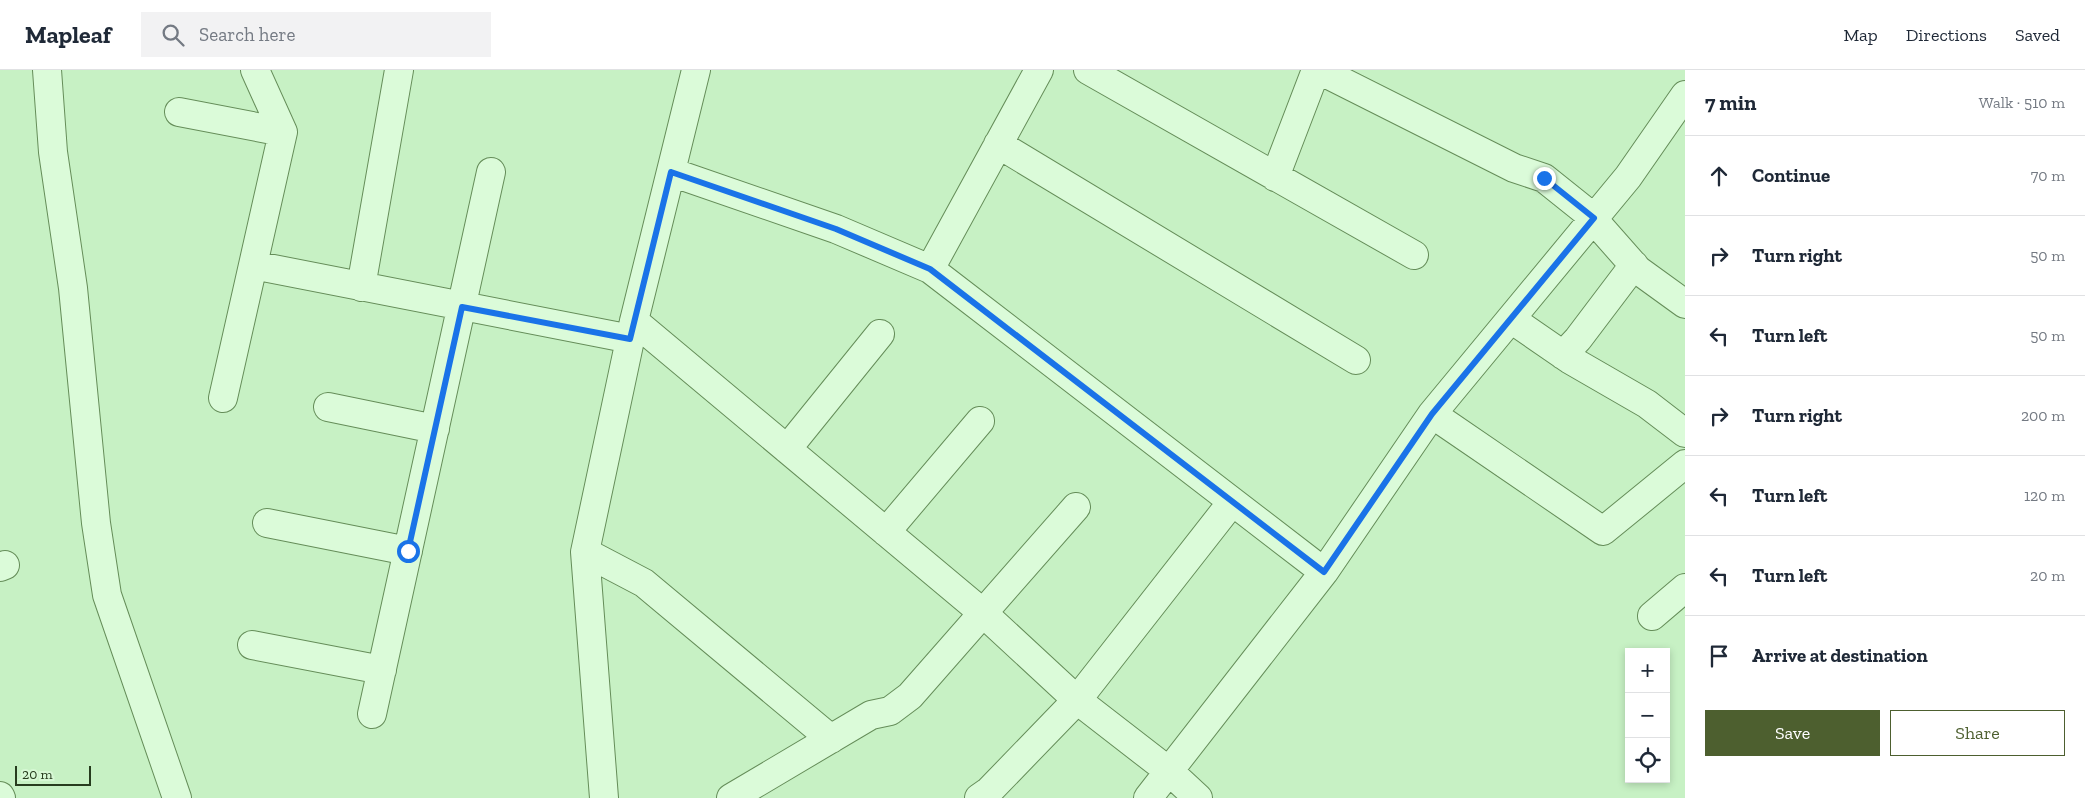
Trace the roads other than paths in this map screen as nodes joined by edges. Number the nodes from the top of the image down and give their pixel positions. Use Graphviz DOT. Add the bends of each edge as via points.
graph roads {
  1 [pos="47,70"];
  2 [pos="255,70"];
  3 [pos="399,70"];
  4 [pos="696,70"];
  5 [pos="1039,70"];
  6 [pos="1088,70"];
  7 [pos="1317,70"];
  8 [pos="1685,95"];
  9 [pos="179,112"];
  10 [pos="283,132"];
  11 [pos="998,144"];
  12 [pos="492,172"];
  13 [pos="671,172"];
  14 [pos="1275,177"];
  15 [pos="1594,218"];
  16 [pos="1414,255"];
  17 [pos="253,265"];
  18 [pos="1634,265"];
  19 [pos="930,269"];
  20 [pos="361,287"];
  21 [pos="1685,304"];
  22 [pos="462,307"];
  23 [pos="1511,319"];
  24 [pos="632,330"];
  25 [pos="880,334"];
  26 [pos="1563,355"];
  27 [pos="1356,360"];
  28 [pos="223,398"];
  29 [pos="328,407"];
  30 [pos="1432,414"];
  31 [pos="980,421"];
  32 [pos="435,429"];
  33 [pos="1685,433"];
  34 [pos="787,449"];
  35 [pos="1685,464"];
  36 [pos="1232,502"];
  37 [pos="1076,507"];
  38 [pos="267,522"];
  39 [pos="886,532"];
  40 [pos="408,551"];
  41 [pos="585,552"];
  42 [pos="1324,572"];
  43 [pos="1685,588"];
  44 [pos="983,613"];
  45 [pos="1652,616"];
  46 [pos="252,645"];
  47 [pos="382,670"];
  48 [pos="1077,700"];
  49 [pos="372,714"];
  50 [pos="831,739"];
  51 [pos="1170,772"];
  52 [pos="177,798"];
  53 [pos="604,798"];
  54 [pos="731,798"];
  55 [pos="979,798"];
  56 [pos="1148,798"];
  57 [pos="1198,798"];
  1 -- 52 [label="street" via="53,152 73,288 96,523 107,595"];
  2 -- 10 [label="street"];
  3 -- 20 [label="street"];
  4 -- 13 [label="street"];
  5 -- 11 [label="street"];
  6 -- 14 [label="street"];
  7 -- 14 [label="street"];
  7 -- 15 [label="street" via="1514,168 1544,178"];
  8 -- 15 [label="street" via="1628,177"];
  9 -- 10 [label="street"];
  10 -- 17 [label="street"];
  11 -- 19 [label="street"];
  11 -- 27 [label="street"];
  12 -- 22 [label="street"];
  13 -- 19 [label="street" via="836,229"];
  13 -- 24 [label="street"];
  14 -- 16 [label="street"];
  15 -- 18 [label="street"];
  15 -- 23 [label="street"];
  17 -- 20 [label="street"];
  17 -- 28 [label="street"];
  18 -- 21 [label="street"];
  18 -- 26 [label="street"];
  19 -- 36 [label="street"];
  20 -- 22 [label="street"];
  22 -- 24 [label="street"];
  22 -- 32 [label="street"];
  23 -- 26 [label="street"];
  23 -- 30 [label="street"];
  24 -- 34 [label="street"];
  24 -- 41 [label="street"];
  25 -- 34 [label="street"];
  26 -- 33 [label="street" via="1647,404"];
  29 -- 32 [label="street"];
  30 -- 35 [label="street" via="1603,531"];
  30 -- 42 [label="street"];
  31 -- 39 [label="street"];
  32 -- 40 [label="street"];
  34 -- 39 [label="street"];
  36 -- 42 [label="street"];
  36 -- 48 [label="street"];
  37 -- 44 [label="street"];
  38 -- 40 [label="street"];
  39 -- 44 [label="street"];
  40 -- 47 [label="street"];
  41 -- 50 [label="street" via="644,583"];
  41 -- 53 [label="street"];
  42 -- 51 [label="street"];
  43 -- 45 [label="street"];
  44 -- 48 [label="street"];
  44 -- 50 [label="street" via="910,696 890,711 871,715"];
  46 -- 47 [label="street"];
  47 -- 49 [label="street"];
  48 -- 51 [label="street"];
  48 -- 55 [label="street"];
  50 -- 54 [label="street"];
  51 -- 56 [label="street"];
  51 -- 57 [label="street"];
}
